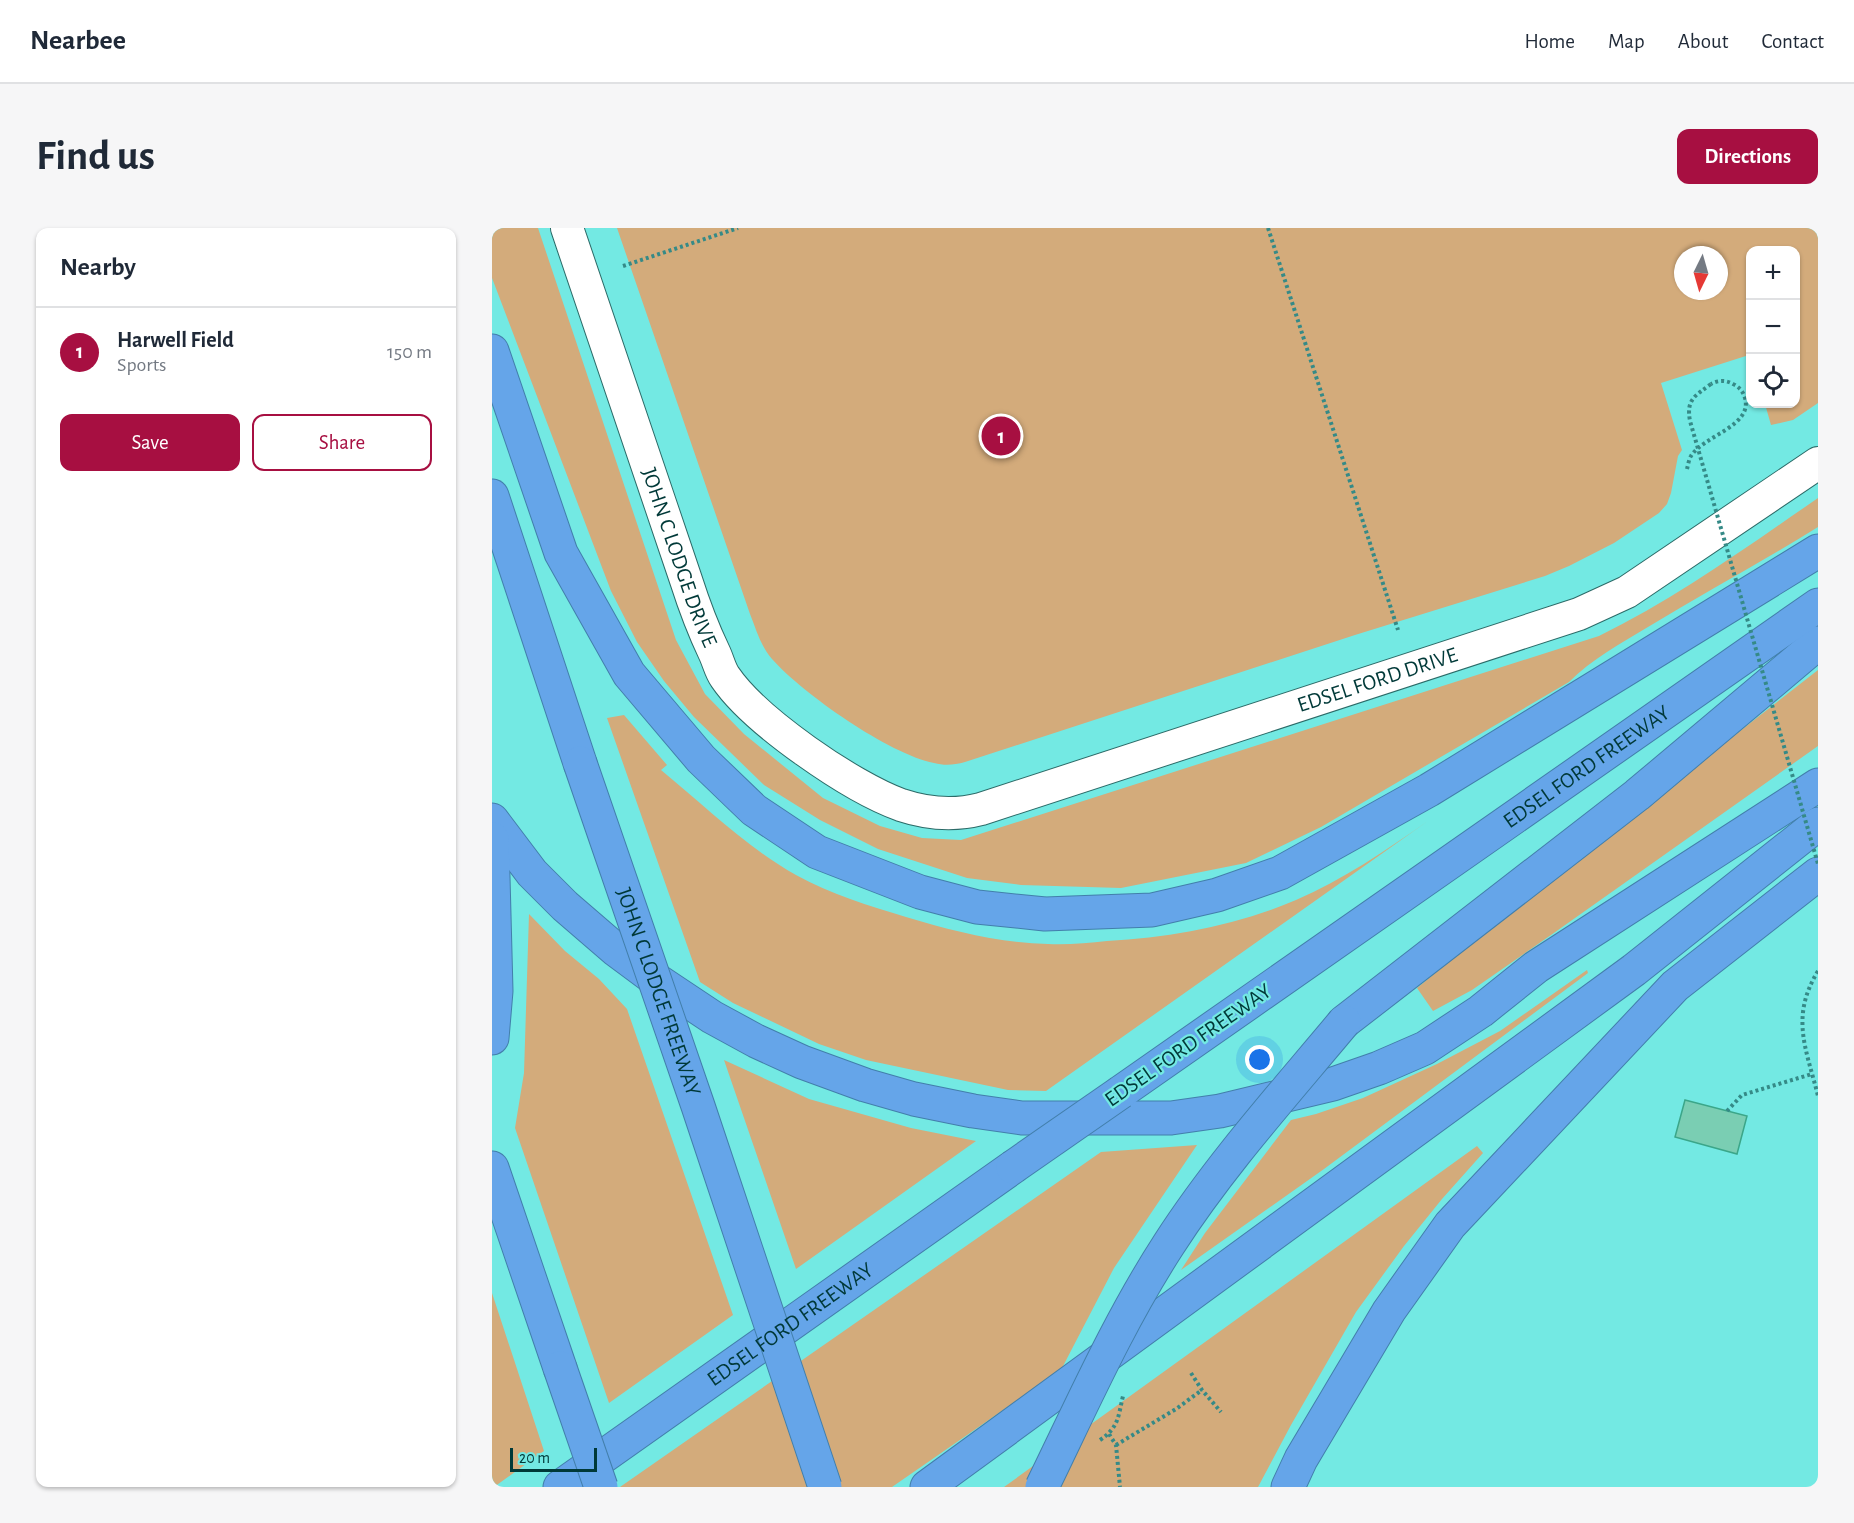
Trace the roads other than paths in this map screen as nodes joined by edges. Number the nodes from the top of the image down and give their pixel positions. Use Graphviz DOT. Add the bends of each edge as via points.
graph roads {
  1 [pos="567,228"];
  2 [pos="492,351"];
  3 [pos="1818,463"];
  4 [pos="492,496"];
  5 [pos="1818,551"];
  6 [pos="1818,605"];
  7 [pos="1818,643"];
  8 [pos="1818,785"];
  9 [pos="903,805"];
  10 [pos="492,820"];
  11 [pos="1818,824"];
  12 [pos="492,839"];
  13 [pos="1818,874"];
  14 [pos="492,1038"];
  15 [pos="492,1168"];
  16 [pos="560,1487"];
  17 [pos="601,1487"];
  18 [pos="825,1487"];
  19 [pos="927,1487"];
  20 [pos="1042,1487"];
  21 [pos="1288,1487"];
  1 -- 9 [label="street, JOHN C LODGE DRIVE" via="689,590 725,676 763,717 806,750 855,782"];
  2 -- 5 [label="highway" via="561,553 629,674 701,759 754,810 817,852 920,892 977,907 1045,914 1152,910 1217,895 1280,873 1429,790"];
  3 -- 9 [label="street, EDSEL FORD DRIVE" via="1627,591 1579,614 981,809 944,814"];
  4 -- 18 [label="highway, JOHN C LODGE FREEWAY, bridge"];
  6 -- 16 [label="highway, EDSEL FORD FREEWAY, bridge"];
  7 -- 20 [label="highway, bridge" via="1637,795 1344,1022 1219,1172 1169,1243 1124,1319"];
  8 -- 10 [label="highway" via="1536,967 1482,1011 1425,1048 1333,1084 1220,1111 1171,1118 1022,1118 973,1111 865,1085 802,1062 712,1017 616,950 532,873"];
  11 -- 19 [label="highway" via="1634,970"];
  12 -- 14 [label="highway" via="496,991"];
  13 -- 21 [label="highway" via="1675,986 1450,1225 1389,1311"];
  15 -- 17 [label="highway, bridge"];
}
